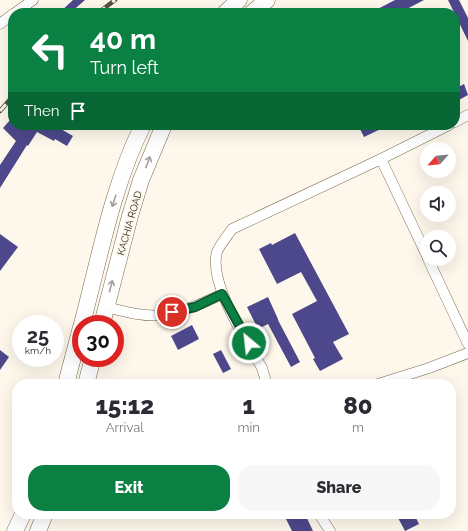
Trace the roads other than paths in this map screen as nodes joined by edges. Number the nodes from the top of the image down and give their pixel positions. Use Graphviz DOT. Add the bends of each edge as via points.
graph roads {
  1 [pos="33,0"];
  2 [pos="239,0"];
  3 [pos="267,0"];
  4 [pos="22,8"];
  5 [pos="230,8"];
  6 [pos="258,8"];
  7 [pos="140,130"];
  8 [pos="162,130"];
  9 [pos="438,130"];
  10 [pos="381,159"];
  11 [pos="420,241"];
  12 [pos="431,266"];
  13 [pos="222,294"];
  14 [pos="106,307"];
  15 [pos="84,315"];
  16 [pos="104,315"];
  17 [pos="468,344"];
  18 [pos="468,354"];
  19 [pos="72,361"];
  20 [pos="91,367"];
  21 [pos="67,379"];
  22 [pos="87,379"];
  23 [pos="265,379"];
  24 [pos="394,379"];
  25 [pos="21,519"];
  26 [pos="42,519"];
  27 [pos="322,519"];
  28 [pos="15,531"];
  29 [pos="38,531"];
  30 [pos="330,531"];
  1 -- 4 [label="street"];
  2 -- 5 [label="main road"];
  3 -- 6 [label="main road"];
  7 -- 15 [label="main road, KACHIA ROAD, one-way" via="112,207"];
  14 -- 8 [label="main road, KACHIA ROAD, one-way" via="141,180"];
  9 -- 10 [label="street"];
  10 -- 11 [label="street"];
  10 -- 13 [label="street" via="232,229 217,252 216,273"];
  12 -- 17 [label="street"];
  13 -- 14 [label="street" via="195,307 161,315 147,315"];
  13 -- 23 [label="street" via="262,368"];
  14 -- 16 [label="main road, KACHIA ROAD"];
  18 -- 24 [label="street"];
  19 -- 21 [label="main road"];
  20 -- 22 [label="main road"];
  25 -- 28 [label="main road"];
  26 -- 29 [label="main road"];
  27 -- 30 [label="street"];
}
